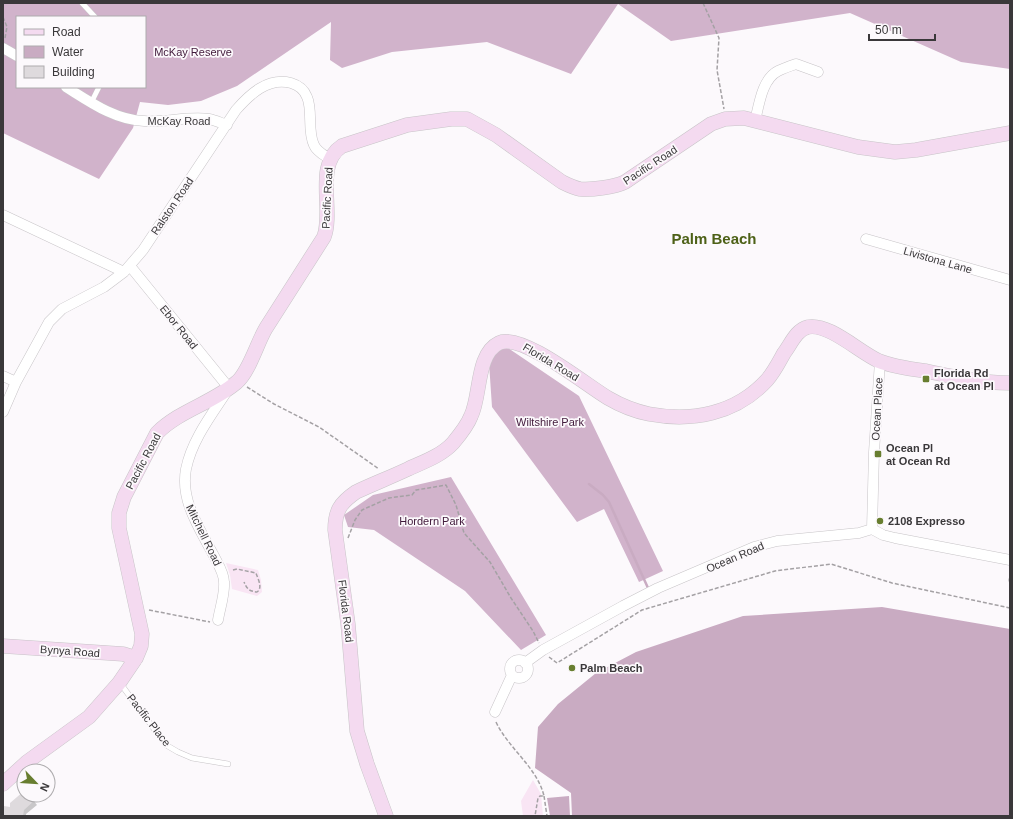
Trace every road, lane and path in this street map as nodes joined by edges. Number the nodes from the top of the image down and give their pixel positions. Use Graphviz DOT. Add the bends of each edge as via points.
graph roads {
  1 [pos="82,3"];
  2 [pos="704,3"];
  3 [pos="94,16"];
  4 [pos="3,17"];
  5 [pos="3,48"];
  6 [pos="16,55"];
  7 [pos="818,72"];
  8 [pos="68,88"];
  9 [pos="98,88"];
  10 [pos="91,103"];
  11 [pos="725,119"];
  12 [pos="755,121"];
  13 [pos="227,125"];
  14 [pos="1010,133"];
  15 [pos="330,159"];
  16 [pos="3,215"];
  17 [pos="866,239"];
  18 [pos="127,269"];
  19 [pos="1010,280"];
  20 [pos="880,361"];
  21 [pos="3,376"];
  22 [pos="16,382"];
  23 [pos="1010,383"];
  24 [pos="233,385"];
  25 [pos="3,412"];
  26 [pos="391,477"];
  27 [pos="872,529"];
  28 [pos="347,542"];
  29 [pos="1010,560"];
  30 [pos="236,572"];
  31 [pos="244,582"];
  32 [pos="137,608"];
  33 [pos="1010,608"];
  34 [pos="218,620"];
  35 [pos="3,646"];
  36 [pos="542,650"];
  37 [pos="136,658"];
  38 [pos="120,683"];
  39 [pos="495,712"];
  40 [pos="228,764"];
  41 [pos="3,784"];
  42 [pos="544,796"];
  43 [pos="386,816"];
  44 [pos="535,816"];
  45 [pos="547,816"];
  1 -- 3 [label="lane"];
  2 -- 11 [label="path" via="720,38 717,70"];
  4 -- 5 [label="path" via="7,27"];
  5 -- 6 [label="street"];
  7 -- 12 [label="street" via="796,64 777,71 764,88"];
  8 -- 10 [label="street, McKay Road"];
  9 -- 10 [label="lane"];
  10 -- 13 [label="street, McKay Road" via="118,115 143,121 204,119"];
  11 -- 12 [label="street, Pacific Road" via="744,118"];
  11 -- 15 [label="street, Pacific Road" via="711,124 625,182 615,186 581,189 571,187 496,135 474,122 460,118 407,125 342,146"];
  12 -- 14 [label="street, Pacific Road" via="858,147 895,152"];
  13 -- 15 [label="street, Ralston Road" via="245,99 257,90 276,82 295,84 308,98 313,144 319,152"];
  13 -- 18 [label="street, Ralston Road" via="143,250"];
  15 -- 24 [label="street, Pacific Road" via="327,172 327,225 324,237 266,328 245,372"];
  16 -- 18 [label="street, Ebor Road"];
  17 -- 19 [label="street, Livistona Lane"];
  18 -- 22 [label="street, Ralston Road" via="104,287 62,309 49,322"];
  18 -- 24 [label="street, Ebor Road"];
  20 -- 23 [label="street, Florida Road" via="968,379"];
  20 -- 26 [label="street, Florida Road" via="826,329 818,326 802,329 768,379 749,397 718,412 672,417 647,414 626,407 544,356 520,344 500,342 490,350 485,359 472,416 453,443 433,458"];
  20 -- 27 [label="street, Ocean Place"];
  21 -- 22 [label="street"];
  22 -- 25 [label="street, Ralston Road"];
  24 -- 26 [label="path" via="320,427"];
  24 -- 32 [label="street, Pacific Road" via="213,399 164,425 157,433 124,497 119,514 119,528"];
  24 -- 34 [label="street, Mitchell Road" via="196,439 184,482 189,508 223,576 224,590"];
  26 -- 43 [label="street, Florida Road" via="348,498 338,510 335,520 348,624 357,731"];
  27 -- 29 [label="street" via="895,538"];
  27 -- 36 [label="street, Ocean Road" via="859,533 777,541 754,547 658,588"];
  28 -- 36 [label="path" via="355,520 362,510 389,498 412,496 416,490 446,485 456,505 464,533 490,562 533,630"];
  30 -- 31 [label="path" via="232,570 256,573 259,590 250,591"];
  32 -- 34 [label="path" via="208,623"];
  32 -- 37 [label="street, Pacific Road" via="142,639"];
  33 -- 36 [label="path" via="892,583 831,564 775,571 642,610 557,663"];
  35 -- 37 [label="street, Bynya Road" via="123,654"];
  36 -- 39 [label="street, Ocean Road" via="525,663 528,669 525,676 519,678 512,675"];
  37 -- 38 [label="street, Pacific Road"];
  38 -- 40 [label="lane, Pacific Place" via="166,745 192,758"];
  38 -- 41 [label="street, Pacific Road" via="89,717 26,762"];
  39 -- 42 [label="path" via="495,721 501,733 537,779"];
  42 -- 44 [label="path" via="538,798"];
  42 -- 45 [label="path"];
}
